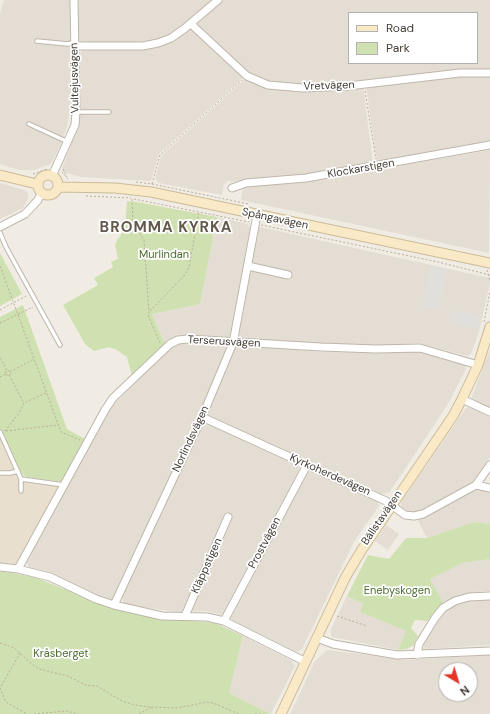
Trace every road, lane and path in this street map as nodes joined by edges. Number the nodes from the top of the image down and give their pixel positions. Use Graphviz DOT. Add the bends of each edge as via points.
graph roads {
  1 [pos="74,0"];
  2 [pos="218,0"];
  3 [pos="191,24"];
  4 [pos="37,41"];
  5 [pos="75,44"];
  6 [pos="490,73"];
  7 [pos="247,76"];
  8 [pos="364,84"];
  9 [pos="76,112"];
  10 [pos="109,112"];
  11 [pos="29,124"];
  12 [pos="68,142"];
  13 [pos="490,145"];
  14 [pos="377,166"];
  15 [pos="54,172"];
  16 [pos="31,175"];
  17 [pos="0,176"];
  18 [pos="68,180"];
  19 [pos="37,184"];
  20 [pos="58,187"];
  21 [pos="232,188"];
  22 [pos="151,192"];
  23 [pos="41,194"];
  24 [pos="81,196"];
  25 [pos="132,198"];
  26 [pos="200,212"];
  27 [pos="256,219"];
  28 [pos="0,227"];
  29 [pos="0,233"];
  30 [pos="490,264"];
  31 [pos="0,266"];
  32 [pos="248,266"];
  33 [pos="288,275"];
  34 [pos="489,275"];
  35 [pos="490,281"];
  36 [pos="31,294"];
  37 [pos="14,303"];
  38 [pos="37,305"];
  39 [pos="0,310"];
  40 [pos="149,312"];
  41 [pos="18,313"];
  42 [pos="0,323"];
  43 [pos="490,327"];
  44 [pos="233,342"];
  45 [pos="60,345"];
  46 [pos="163,351"];
  47 [pos="0,358"];
  48 [pos="34,359"];
  49 [pos="478,365"];
  50 [pos="7,371"];
  51 [pos="10,372"];
  52 [pos="6,374"];
  53 [pos="9,375"];
  54 [pos="0,377"];
  55 [pos="47,393"];
  56 [pos="462,398"];
  57 [pos="24,403"];
  58 [pos="490,412"];
  59 [pos="202,417"];
  60 [pos="58,425"];
  61 [pos="5,431"];
  62 [pos="0,432"];
  63 [pos="86,444"];
  64 [pos="307,465"];
  65 [pos="490,465"];
  66 [pos="18,471"];
  67 [pos="0,473"];
  68 [pos="21,479"];
  69 [pos="64,485"];
  70 [pos="476,485"];
  71 [pos="490,488"];
  72 [pos="21,491"];
  73 [pos="392,504"];
  74 [pos="228,517"];
  75 [pos="0,567"];
  76 [pos="18,569"];
  77 [pos="490,596"];
  78 [pos="114,605"];
  79 [pos="329,613"];
  80 [pos="185,616"];
  81 [pos="224,621"];
  82 [pos="367,626"];
  83 [pos="317,638"];
  84 [pos="0,643"];
  85 [pos="490,651"];
  86 [pos="20,652"];
  87 [pos="418,655"];
  88 [pos="306,662"];
  89 [pos="153,707"];
  90 [pos="27,714"];
  91 [pos="34,714"];
  92 [pos="78,714"];
  93 [pos="139,714"];
  94 [pos="239,714"];
  95 [pos="255,714"];
  96 [pos="260,714"];
  97 [pos="281,714"];
  1 -- 5 [label="street, Vultejusvägen"];
  2 -- 3 [label="street"];
  3 -- 5 [label="street" via="158,44"];
  3 -- 7 [label="street, Vretvägen"];
  4 -- 5 [label="lane"];
  5 -- 9 [label="street, Vultejusvägen"];
  6 -- 8 [label="street, Vretvägen" via="460,73"];
  7 -- 8 [label="street, Vretvägen" via="268,85 303,88"];
  7 -- 22 [label="path" via="160,155"];
  8 -- 14 [label="path"];
  9 -- 10 [label="lane"];
  9 -- 12 [label="street, Vultejusvägen" via="75,125"];
  11 -- 12 [label="lane"];
  12 -- 15 [label="street, Vultejusvägen"];
  13 -- 14 [label="street, Klockarstigen"];
  14 -- 21 [label="street, Klockarstigen" via="306,178 246,183"];
  15 -- 16 [label="path" via="50,167"];
  15 -- 18 [label="path" via="61,170"];
  15 -- 19 [label="street" via="42,176"];
  15 -- 20 [label="street"];
  17 -- 19 [label="street"];
  19 -- 23 [label="street"];
  20 -- 22 [label="street, Spångavägen" via="115,188"];
  20 -- 23 [label="street" via="50,196"];
  22 -- 27 [label="street, Spångavägen"];
  23 -- 28 [label="street" via="26,214"];
  24 -- 25 [label="path"];
  25 -- 26 [label="path"];
  25 -- 40 [label="path" via="133,224 144,240"];
  26 -- 27 [label="path"];
  26 -- 40 [label="path" via="189,267 184,276"];
  27 -- 30 [label="street, Spångavägen"];
  27 -- 32 [label="street, Norlindsvägen"];
  27 -- 34 [label="path"];
  29 -- 36 [label="lane"];
  31 -- 37 [label="path"];
  32 -- 33 [label="street"];
  32 -- 44 [label="street, Norlindsvägen"];
  34 -- 35 [label="path"];
  36 -- 37 [label="path"];
  36 -- 38 [label="lane"];
  37 -- 39 [label="path"];
  37 -- 41 [label="path"];
  38 -- 41 [label="path"];
  38 -- 45 [label="lane"];
  40 -- 46 [label="path"];
  41 -- 42 [label="path"];
  41 -- 48 [label="path"];
  43 -- 49 [label="street, Bällstavägen"];
  44 -- 46 [label="street, Terserusvägen" via="178,340"];
  44 -- 49 [label="street, Terserusvägen" via="321,348 420,348"];
  44 -- 59 [label="street, Norlindsvägen"];
  46 -- 63 [label="street, Terserusvägen" via="113,398"];
  47 -- 50 [label="path"];
  48 -- 51 [label="path"];
  48 -- 55 [label="path"];
  49 -- 56 [label="street, Bällstavägen"];
  50 -- 51 [label="path"];
  50 -- 52 [label="path"];
  51 -- 53 [label="path"];
  52 -- 53 [label="path"];
  52 -- 54 [label="path"];
  53 -- 57 [label="path"];
  55 -- 57 [label="path"];
  55 -- 60 [label="path"];
  56 -- 58 [label="street"];
  56 -- 73 [label="street, Bällstavägen"];
  57 -- 61 [label="path"];
  59 -- 64 [label="street, Kyrkoherdevägen"];
  59 -- 78 [label="street, Norlindsvägen"];
  60 -- 61 [label="path"];
  60 -- 63 [label="path" via="61,432"];
  61 -- 62 [label="path"];
  62 -- 66 [label="lane"];
  63 -- 69 [label="street, Terserusvägen"];
  64 -- 73 [label="street, Kyrkoherdevägen"];
  64 -- 81 [label="street, Prostvägen"];
  65 -- 70 [label="street, Kyrkoherdevägen"];
  66 -- 67 [label="lane"];
  66 -- 68 [label="lane"];
  68 -- 69 [label="lane"];
  68 -- 72 [label="lane"];
  69 -- 76 [label="street, Terserusvägen"];
  70 -- 71 [label="street"];
  70 -- 73 [label="street, Kyrkoherdevägen" via="423,514 405,515"];
  73 -- 79 [label="street, Bällstavägen" via="360,551"];
  74 -- 80 [label="street, Kläppstigen"];
  75 -- 76 [label="street"];
  76 -- 78 [label="street" via="50,577 96,600"];
  77 -- 87 [label="street" via="455,600 443,608 419,644"];
  78 -- 80 [label="street" via="162,616"];
  79 -- 82 [label="path"];
  79 -- 83 [label="street, Bällstavägen"];
  80 -- 81 [label="street"];
  81 -- 88 [label="street"];
  83 -- 87 [label="street" via="333,644 397,655"];
  83 -- 88 [label="street, Bällstavägen"];
  84 -- 86 [label="path"];
  85 -- 87 [label="street"];
  86 -- 89 [label="path" via="39,669 68,676 85,685 97,686 122,701"];
  86 -- 90 [label="path" via="0,688 6,702"];
  88 -- 97 [label="street, Bällstavägen"];
  89 -- 93 [label="path"];
  89 -- 94 [label="path" via="177,708 207,702"];
  91 -- 92 [label="path" via="67,711"];
  95 -- 96 [label="path"];
}
